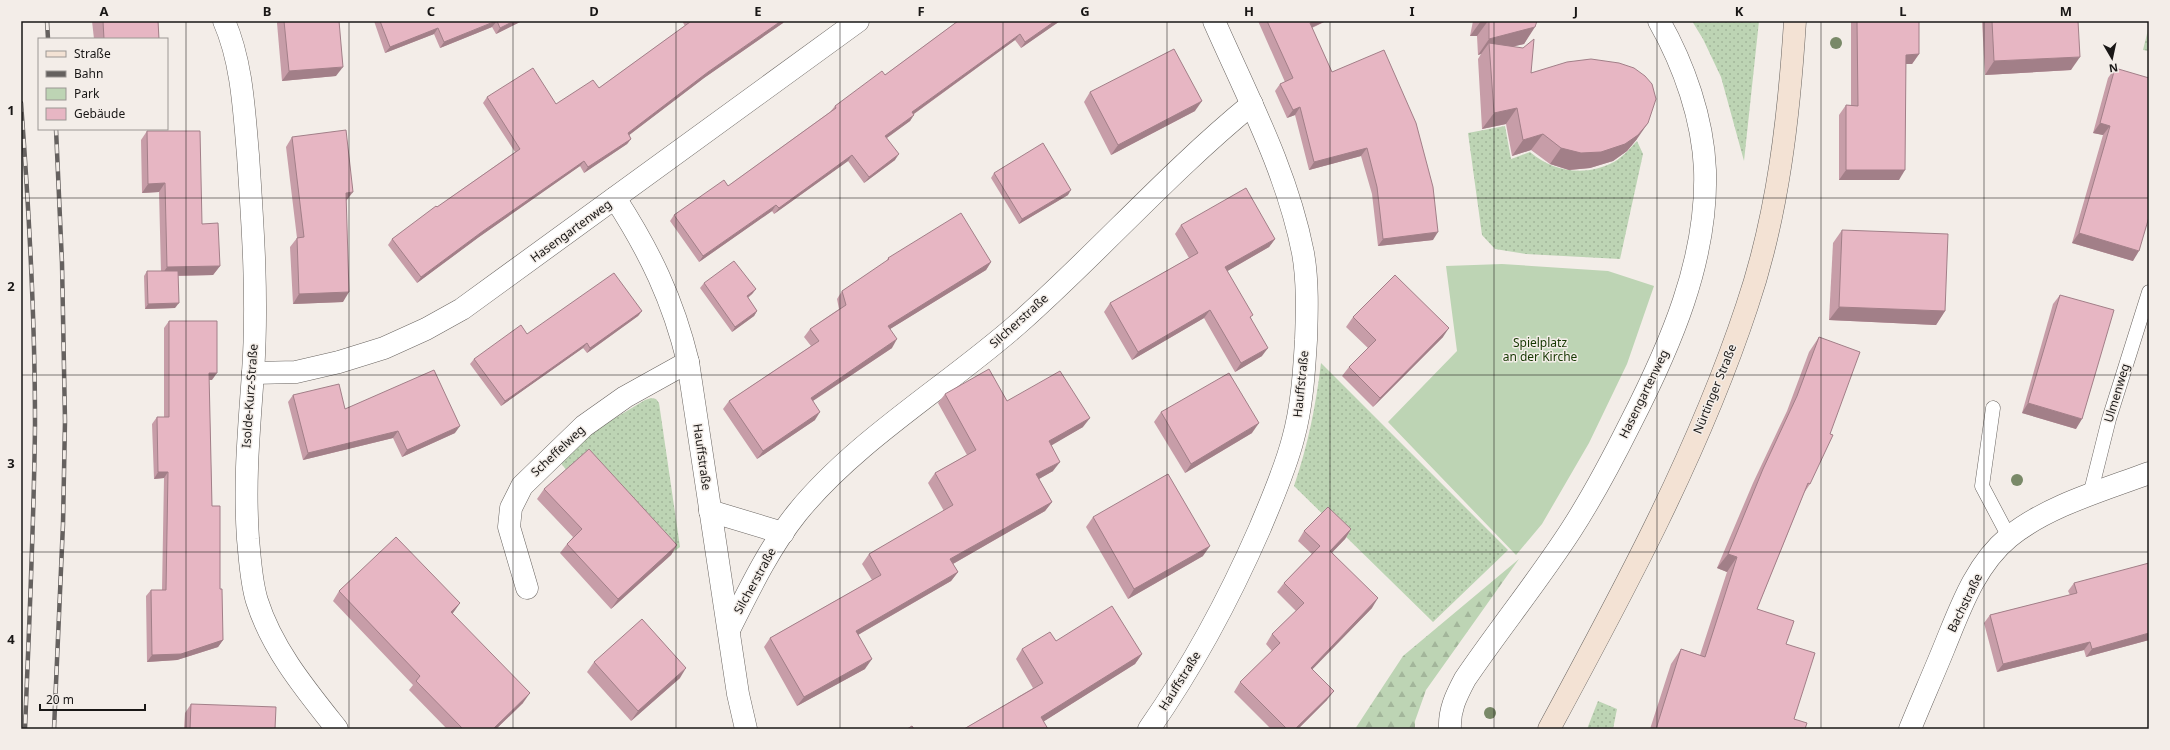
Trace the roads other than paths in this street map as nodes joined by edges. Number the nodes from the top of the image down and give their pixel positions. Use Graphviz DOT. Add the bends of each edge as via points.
graph roads {
  1 [pos="858,21"];
  2 [pos="1214,21"];
  3 [pos="1659,21"];
  4 [pos="1795,21"];
  5 [pos="228,30"];
  6 [pos="1252,104"];
  7 [pos="615,198"];
  8 [pos="2149,292"];
  9 [pos="688,362"];
  10 [pos="253,373"];
  11 [pos="1993,408"];
  12 [pos="2149,473"];
  13 [pos="2090,495"];
  14 [pos="710,511"];
  15 [pos="783,533"];
  16 [pos="2009,538"];
  17 [pos="527,588"];
  18 [pos="729,630"];
  19 [pos="337,729"];
  20 [pos="746,729"];
  21 [pos="1149,729"];
  22 [pos="1450,729"];
  23 [pos="1549,729"];
  24 [pos="1910,729"];
  1 -- 7 [label="street, Hasengartenweg"];
  2 -- 6 [label="street, Hauffstraße"];
  3 -- 22 [label="street, Hasengartenweg" via="1690,93 1705,170 1702,223 1686,295 1652,382 1609,466 1570,530 1465,679 1454,699 1449,718"];
  4 -- 23 [label="street, Nürtinger Straße" via="1781,157 1762,253 1748,305 1667,501"];
  5 -- 10 [label="street, Isolde-Kurz-Straße" via="241,88 252,205 255,282"];
  6 -- 15 [label="street, Silcherstraße" via="1215,135 1020,322 843,465 813,494"];
  6 -- 21 [label="street, Hauffstraße" via="1286,189 1303,254 1307,322 1298,416 1274,495 1228,598 1199,651"];
  7 -- 9 [label="street, Hauffstraße" via="633,225 664,286 678,322"];
  7 -- 10 [label="street, Hasengartenweg" via="494,288 426,329 384,348 339,362 296,372"];
  8 -- 13 [label="lane, Ulmenweg" via="2109,419"];
  9 -- 14 [label="street, Hauffstraße"];
  9 -- 17 [label="street, Scheffelweg" via="625,397 584,426 522,486 511,508 509,527"];
  10 -- 19 [label="street, Isolde-Kurz-Straße" via="245,479 250,562 256,599 272,639"];
  11 -- 16 [label="lane" via="1982,486"];
  12 -- 13 [label="street, Bachstraße"];
  13 -- 16 [label="street, Bachstraße" via="2030,523"];
  14 -- 15 [label="street, Silcherstraße"];
  14 -- 18 [label="street, Hauffstraße"];
  15 -- 18 [label="street, Silcherstraße" via="764,563"];
  16 -- 24 [label="street, Bachstraße" via="1992,555 1974,580"];
  18 -- 20 [label="street, Hauffstraße"];
}
